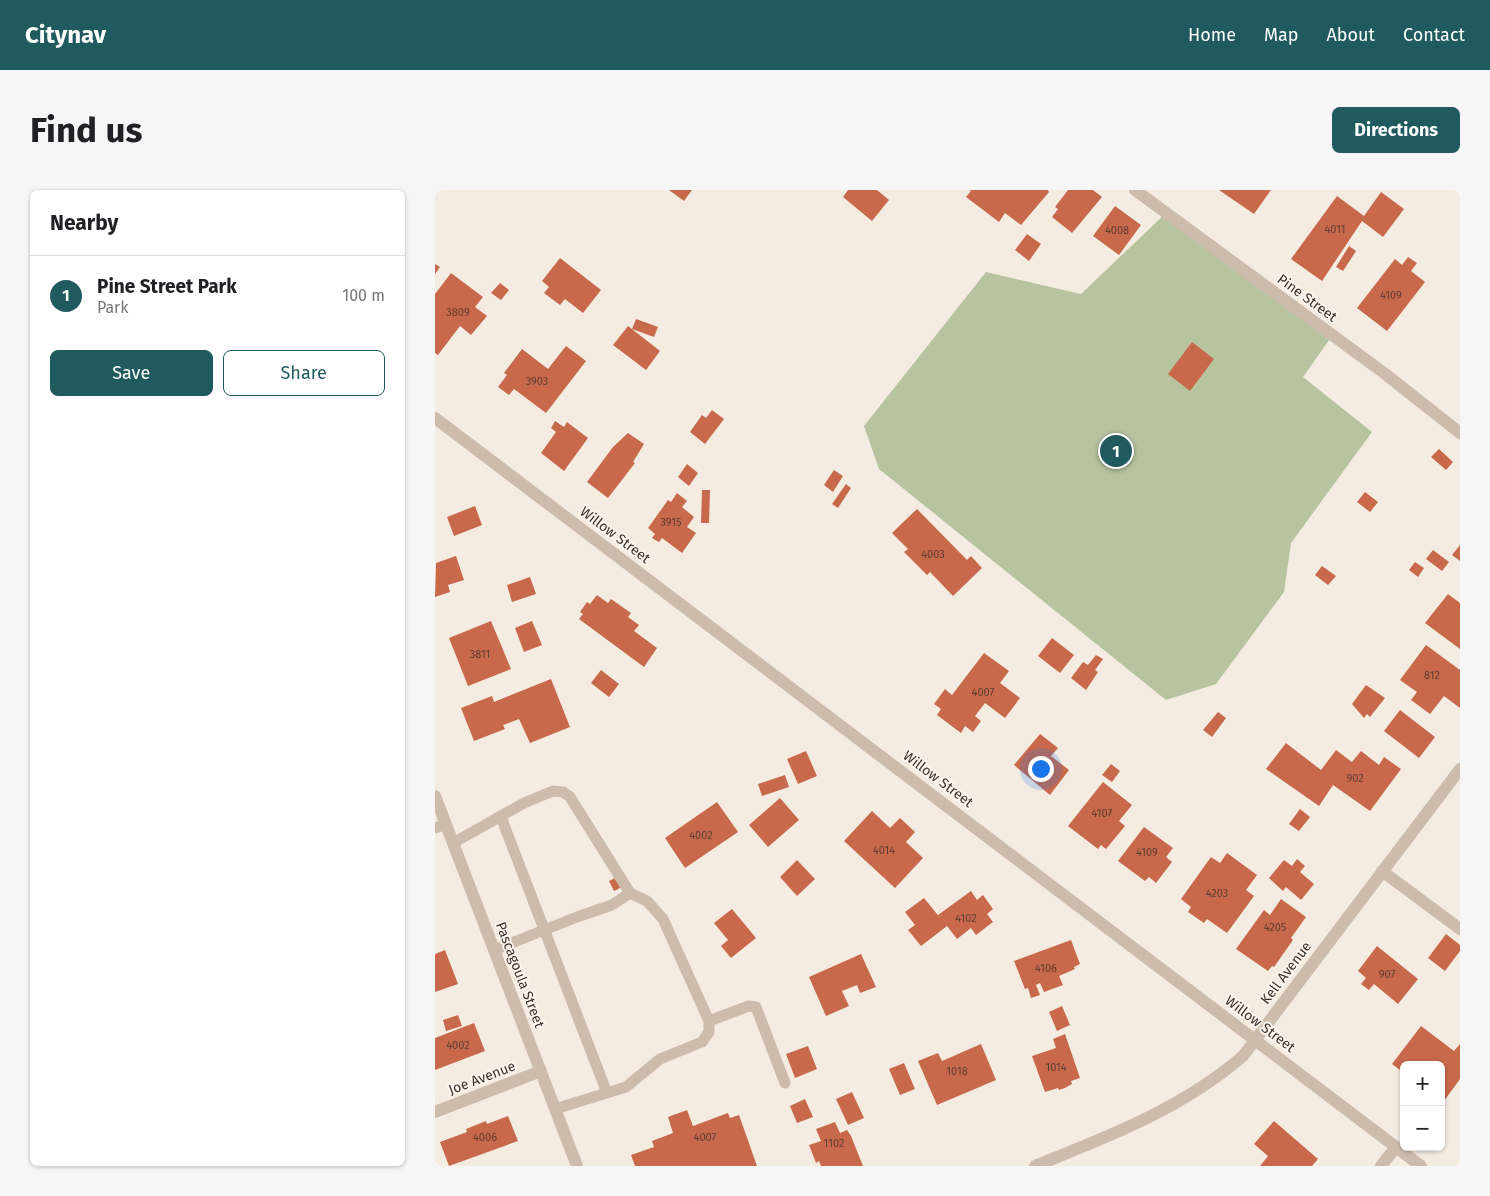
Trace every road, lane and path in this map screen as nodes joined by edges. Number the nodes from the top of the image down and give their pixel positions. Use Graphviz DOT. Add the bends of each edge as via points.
graph roads {
  1 [pos="1135,190"];
  2 [pos="435,418"];
  3 [pos="1460,433"];
  4 [pos="1460,768"];
  5 [pos="435,796"];
  6 [pos="501,817"];
  7 [pos="440,826"];
  8 [pos="453,843"];
  9 [pos="1382,871"];
  10 [pos="630,893"];
  11 [pos="1460,929"];
  12 [pos="544,930"];
  13 [pos="494,950"];
  14 [pos="709,1021"];
  15 [pos="1255,1039"];
  16 [pos="541,1071"];
  17 [pos="785,1083"];
  18 [pos="607,1093"];
  19 [pos="555,1109"];
  20 [pos="435,1112"];
  21 [pos="1396,1147"];
  22 [pos="577,1166"];
  23 [pos="1035,1166"];
  24 [pos="1381,1166"];
  25 [pos="1421,1166"];
  1 -- 3 [label="street, Pine Street"];
  2 -- 15 [label="street, Willow Street"];
  4 -- 9 [label="street, Kell Avenue"];
  5 -- 7 [label="street, Pascagoula Street"];
  6 -- 8 [label="lane"];
  6 -- 10 [label="lane" via="553,791 563,792 571,797"];
  6 -- 12 [label="lane"];
  7 -- 8 [label="street, Pascagoula Street"];
  8 -- 13 [label="street, Pascagoula Street"];
  9 -- 11 [label="street"];
  9 -- 15 [label="street, Kell Avenue"];
  10 -- 12 [label="lane" via="612,906"];
  10 -- 14 [label="lane" via="647,900 663,919"];
  12 -- 13 [label="lane"];
  12 -- 18 [label="lane"];
  13 -- 16 [label="street, Pascagoula Street"];
  14 -- 17 [label="lane" via="749,1006 756,1007"];
  14 -- 18 [label="lane" via="709,1032 702,1042 660,1059 625,1088"];
  15 -- 21 [label="street, Willow Street"];
  15 -- 23 [label="street, Kell Avenue" via="1243,1056 1188,1097 1150,1117"];
  16 -- 19 [label="street, Pascagoula Street"];
  16 -- 20 [label="street, Joe Avenue"];
  18 -- 19 [label="lane"];
  19 -- 22 [label="street, Pascagoula Street"];
  21 -- 24 [label="street"];
  21 -- 25 [label="street, Willow Street"];
}
